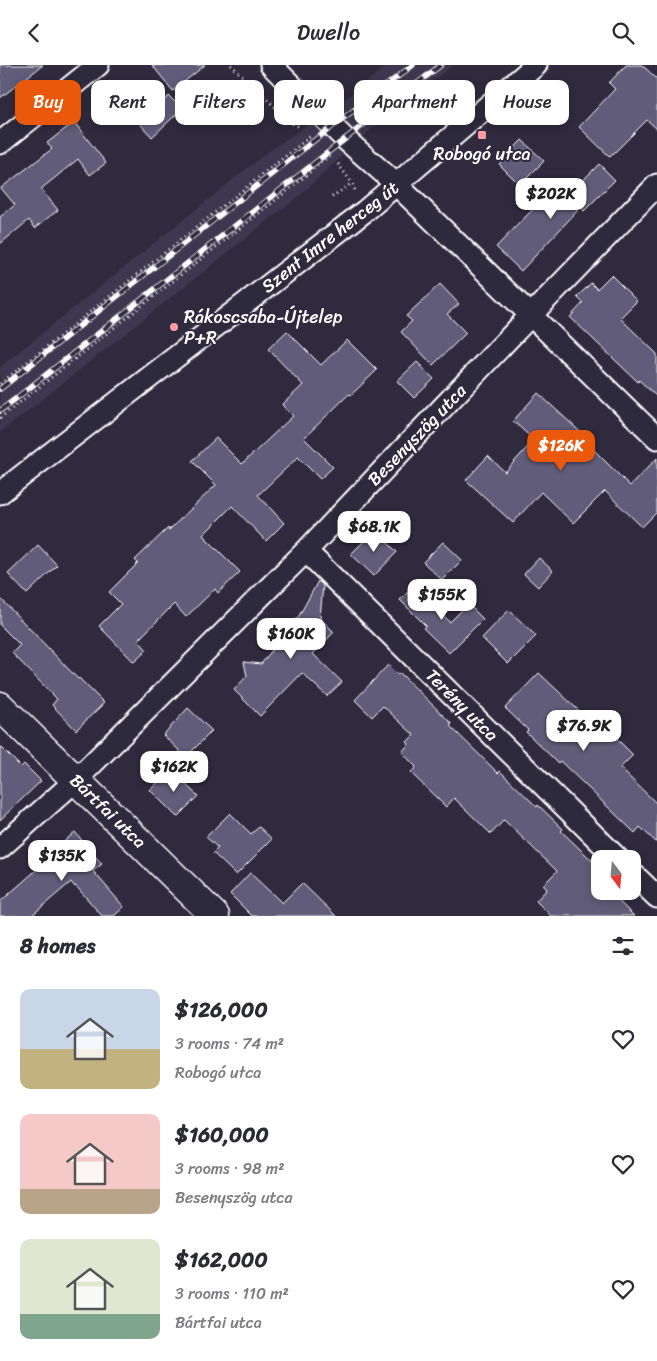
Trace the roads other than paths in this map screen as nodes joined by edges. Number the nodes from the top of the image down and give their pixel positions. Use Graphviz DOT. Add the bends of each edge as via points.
graph roads {
  1 [pos="98,65"];
  2 [pos="271,65"];
  3 [pos="536,65"];
  4 [pos="0,143"];
  5 [pos="397,185"];
  6 [pos="657,185"];
  7 [pos="530,316"];
  8 [pos="657,438"];
  9 [pos="0,493"];
  10 [pos="306,551"];
  11 [pos="0,706"];
  12 [pos="76,779"];
  13 [pos="0,848"];
  14 [pos="609,850"];
  15 [pos="641,882"];
  16 [pos="657,897"];
  17 [pos="215,916"];
  1 -- 4 [label="street"];
  2 -- 5 [label="street" via="345,139"];
  3 -- 5 [label="street, Szent Imre herceg út"];
  5 -- 7 [label="street"];
  5 -- 9 [label="street, Szent Imre herceg út"];
  6 -- 7 [label="street, Besenyszög utca"];
  7 -- 8 [label="street"];
  7 -- 10 [label="street, Besenyszög utca"];
  10 -- 12 [label="street, Besenyszög utca"];
  10 -- 14 [label="street, Terény utca"];
  11 -- 12 [label="street, Bártfai utca"];
  12 -- 13 [label="street, Besenyszög utca"];
  12 -- 17 [label="street, Bártfai utca"];
  15 -- 16 [label="street"];
}
